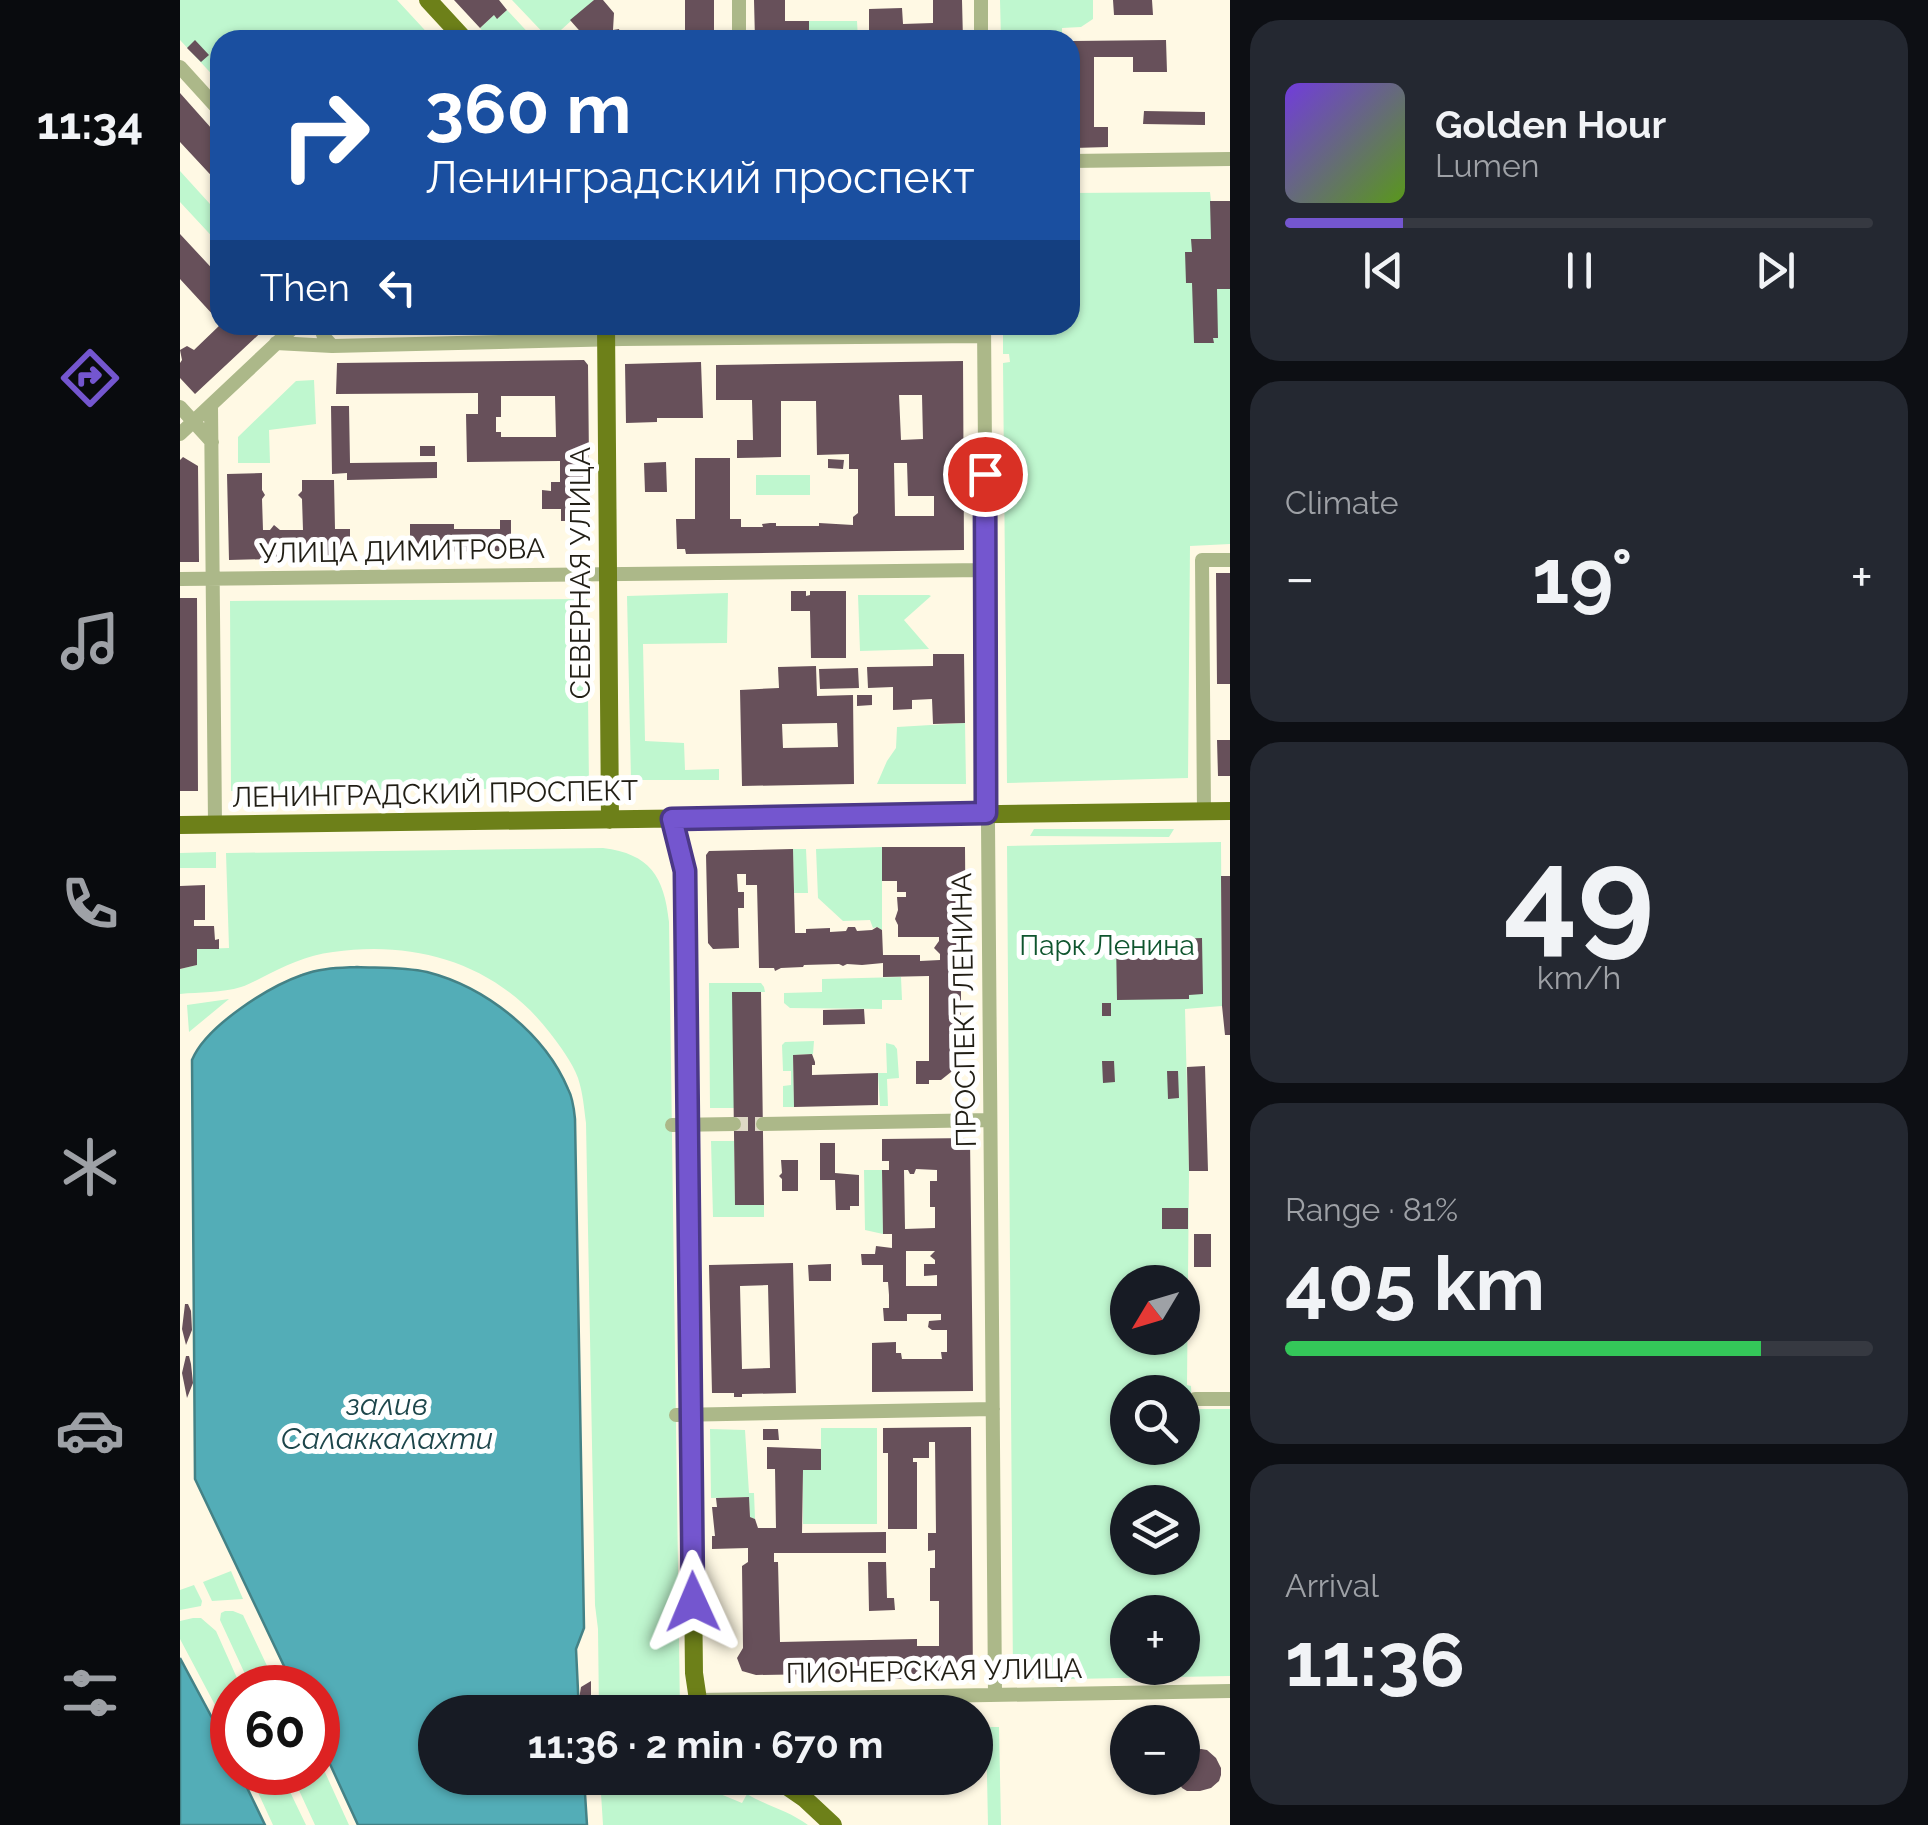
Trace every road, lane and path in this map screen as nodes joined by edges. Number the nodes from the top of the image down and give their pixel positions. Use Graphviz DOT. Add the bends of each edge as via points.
graph roads {
  1 [pos="428,0"];
  2 [pos="739,0"];
  3 [pos="981,0"];
  4 [pos="456,30"];
  5 [pos="739,30"];
  6 [pos="981,30"];
  7 [pos="180,67"];
  8 [pos="210,101"];
  9 [pos="1230,158"];
  10 [pos="1080,161"];
  11 [pos="285,335"];
  12 [pos="323,335"];
  13 [pos="564,335"];
  14 [pos="606,335"];
  15 [pos="984,335"];
  16 [pos="276,343"];
  17 [pos="332,346"];
  18 [pos="210,405"];
  19 [pos="180,407"];
  20 [pos="193,421"];
  21 [pos="180,434"];
  22 [pos="212,442"];
  23 [pos="1230,560"];
  24 [pos="986,570"];
  25 [pos="608,574"];
  26 [pos="214,578"];
  27 [pos="180,579"];
  28 [pos="1230,811"];
  29 [pos="1204,812"];
  30 [pos="986,813"];
  31 [pos="672,819"];
  32 [pos="610,820"];
  33 [pos="216,824"];
  34 [pos="180,825"];
  35 [pos="990,1120"];
  36 [pos="734,1124"];
  37 [pos="763,1124"];
  38 [pos="680,1125"];
  39 [pos="1230,1398"];
  40 [pos="1200,1399"];
  41 [pos="993,1410"];
  42 [pos="684,1414"];
  43 [pos="1230,1691"];
  44 [pos="995,1694"];
  45 [pos="699,1695"];
  46 [pos="971,1695"];
  47 [pos="800,1795"];
  48 [pos="834,1825"];
  1 -- 4 [label="main road"];
  2 -- 5 [label="street"];
  3 -- 6 [label="street"];
  7 -- 8 [label="street"];
  9 -- 10 [label="street"];
  11 -- 16 [label="street"];
  12 -- 17 [label="street"];
  13 -- 17 [label="street"];
  14 -- 25 [label="main road, СЕВЕРНАЯ УЛИЦА"];
  15 -- 24 [label="street, ПРОСПЕКТ ЛЕНИНА"];
  16 -- 17 [label="street"];
  16 -- 18 [label="street"];
  18 -- 20 [label="street"];
  18 -- 22 [label="street"];
  19 -- 20 [label="street"];
  20 -- 21 [label="street"];
  20 -- 22 [label="street"];
  22 -- 26 [label="street"];
  23 -- 29 [label="street" via="1202,560"];
  24 -- 25 [label="street, УЛИЦА ДИМИТРОВА"];
  24 -- 30 [label="street, ПРОСПЕКТ ЛЕНИНА"];
  25 -- 26 [label="street, УЛИЦА ДИМИТРОВА"];
  25 -- 32 [label="main road, СЕВЕРНАЯ УЛИЦА"];
  26 -- 27 [label="street, УЛИЦА ДИМИТРОВА"];
  26 -- 33 [label="street"];
  28 -- 29 [label="main road, ЛЕНИНГРАДСКИЙ ПРОСПЕКТ"];
  29 -- 30 [label="main road, ЛЕНИНГРАДСКИЙ ПРОСПЕКТ"];
  30 -- 31 [label="main road, ЛЕНИНГРАДСКИЙ ПРОСПЕКТ"];
  30 -- 35 [label="street, ПРОСПЕКТ ЛЕНИНА"];
  31 -- 32 [label="main road, ЛЕНИНГРАДСКИЙ ПРОСПЕКТ"];
  31 -- 38 [label="main road" via="685,871"];
  32 -- 33 [label="main road, ЛЕНИНГРАДСКИЙ ПРОСПЕКТ"];
  33 -- 34 [label="main road, ЛЕНИНГРАДСКИЙ ПРОСПЕКТ"];
  35 -- 37 [label="street"];
  35 -- 41 [label="street, ПРОСПЕКТ ЛЕНИНА"];
  36 -- 38 [label="street"];
  38 -- 42 [label="main road"];
  39 -- 40 [label="street"];
  41 -- 42 [label="street"];
  41 -- 44 [label="street, ПРОСПЕКТ ЛЕНИНА"];
  42 -- 45 [label="main road" via="686,1567"];
  43 -- 44 [label="street, ПИОНЕРСКАЯ УЛИЦА"];
  44 -- 46 [label="street, ПИОНЕРСКАЯ УЛИЦА"];
  47 -- 48 [label="main road"];
}
